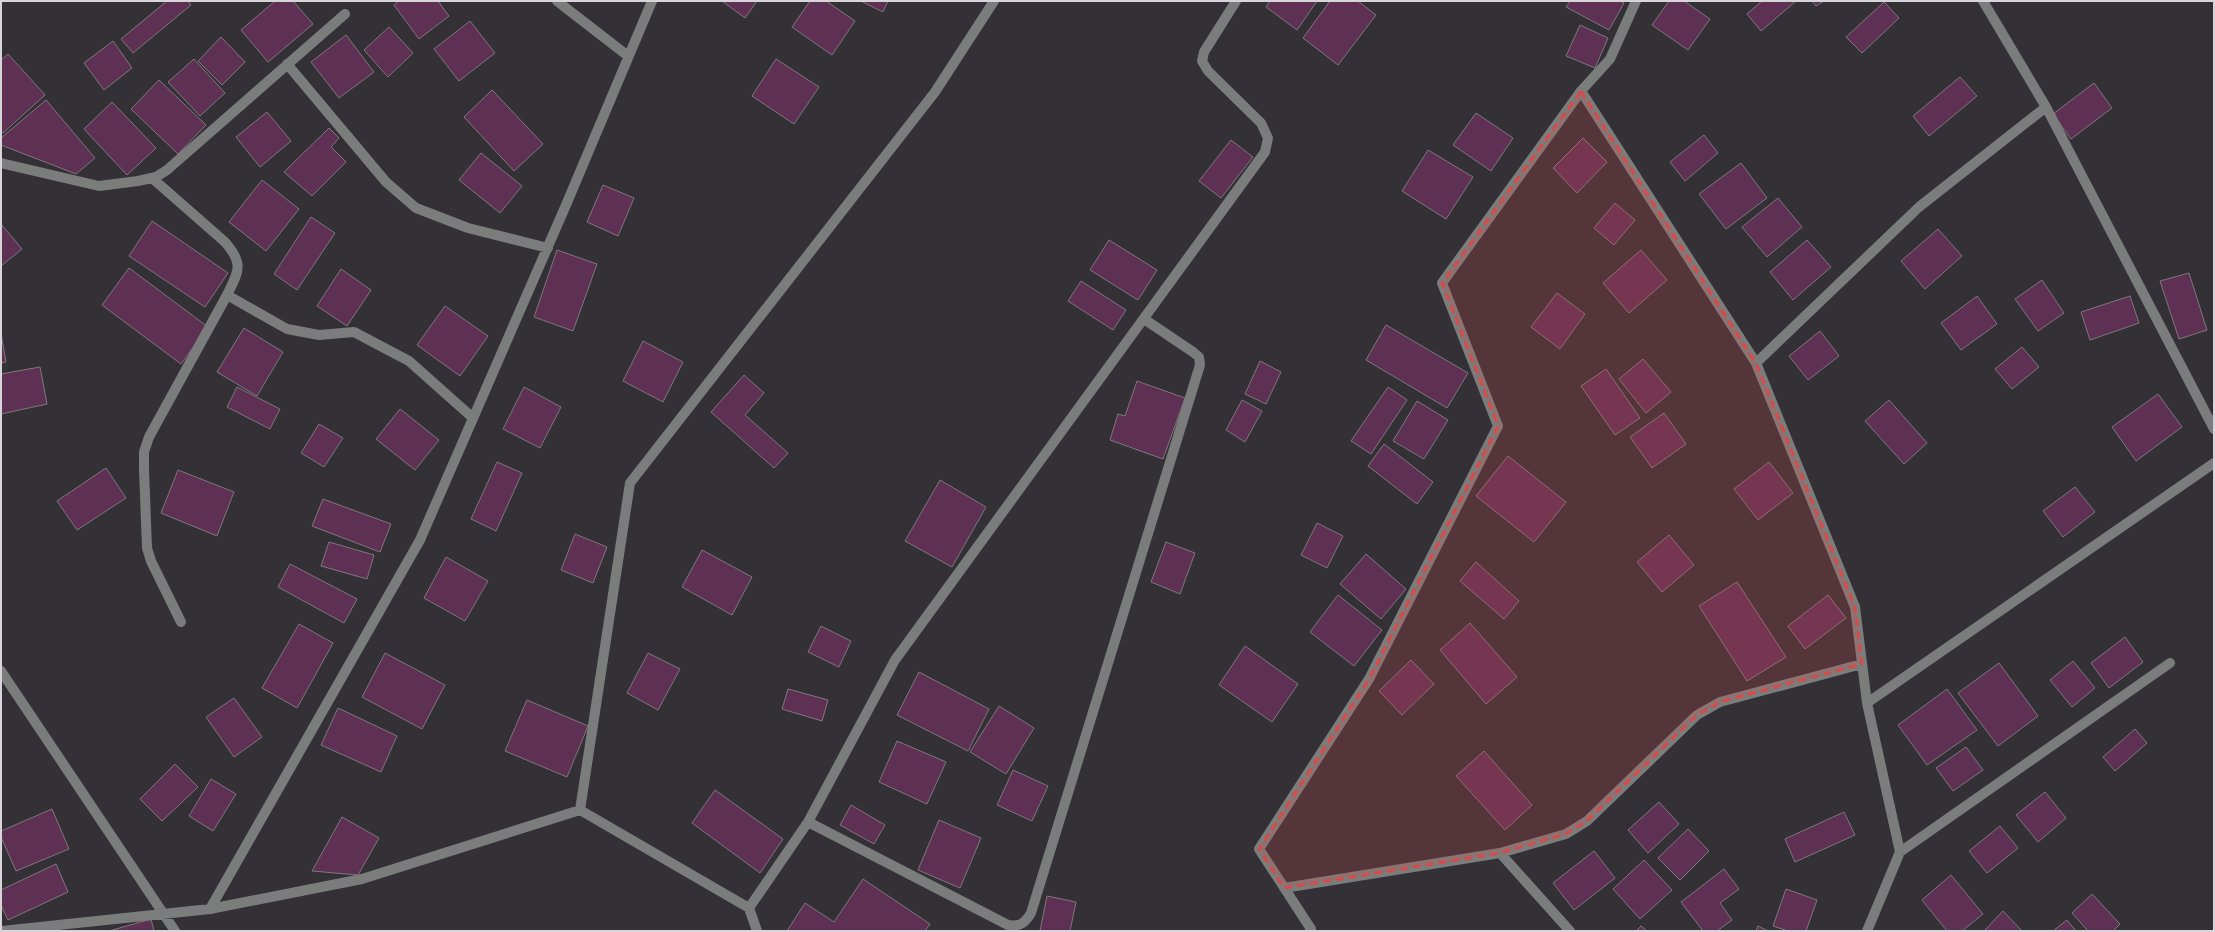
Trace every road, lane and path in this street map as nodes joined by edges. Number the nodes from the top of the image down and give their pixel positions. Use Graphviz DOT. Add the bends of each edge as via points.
graph roads {
  1 [pos="557,1"];
  2 [pos="652,1"];
  3 [pos="994,1"];
  4 [pos="1236,1"];
  5 [pos="1636,1"];
  6 [pos="1983,1"];
  7 [pos="345,14"];
  8 [pos="628,56"];
  9 [pos="287,64"];
  10 [pos="1581,91"];
  11 [pos="2046,107"];
  12 [pos="1,163"];
  13 [pos="152,178"];
  14 [pos="548,248"];
  15 [pos="227,295"];
  16 [pos="1144,318"];
  17 [pos="1756,363"];
  18 [pos="473,418"];
  19 [pos="2214,429"];
  20 [pos="2214,463"];
  21 [pos="181,622"];
  22 [pos="2170,663"];
  23 [pos="1862,664"];
  24 [pos="1,671"];
  25 [pos="1867,703"];
  26 [pos="580,810"];
  27 [pos="808,822"];
  28 [pos="1900,852"];
  29 [pos="1500,853"];
  30 [pos="1284,888"];
  31 [pos="749,908"];
  32 [pos="210,909"];
  33 [pos="163,914"];
  34 [pos="2,931"];
  35 [pos="176,931"];
  36 [pos="757,931"];
  37 [pos="1310,931"];
  38 [pos="1570,931"];
  39 [pos="1867,931"];
  1 -- 8 [label="street"];
  2 -- 8 [label="street"];
  3 -- 26 [label="street" via="935,92 630,483"];
  4 -- 16 [label="street" via="1204,52 1202,61 1208,71 1261,123 1268,138 1265,152"];
  5 -- 10 [label="street" via="1610,59"];
  6 -- 11 [label="street"];
  7 -- 9 [label="street"];
  8 -- 14 [label="street"];
  9 -- 13 [label="street" via="167,170"];
  9 -- 14 [label="street" via="386,182 416,208 468,228"];
  10 -- 17 [label="street"];
  10 -- 30 [label="street" via="1442,283 1498,426 1370,679 1259,849"];
  11 -- 17 [label="street" via="1920,207"];
  11 -- 19 [label="street"];
  12 -- 13 [label="street" via="104,186"];
  13 -- 15 [label="street" via="226,242 235,253 239,265 237,276"];
  14 -- 18 [label="street"];
  15 -- 18 [label="street" via="287,329 319,335 354,332 409,361"];
  15 -- 21 [label="street" via="149,437 144,452 147,548 150,561"];
  16 -- 27 [label="street" via="895,660"];
  16 -- 27 [label="street" via="1199,357 1200,365 1031,913 1025,922 1017,927 1008,925"];
  17 -- 23 [label="street" via="1855,607"];
  18 -- 32 [label="street" via="420,540"];
  20 -- 25 [label="street"];
  22 -- 28 [label="street"];
  23 -- 25 [label="street"];
  23 -- 29 [label="street" via="1720,702 1697,715 1587,821 1559,836"];
  24 -- 33 [label="street"];
  25 -- 28 [label="street"];
  26 -- 31 [label="street"];
  26 -- 32 [label="street" via="362,879"];
  27 -- 31 [label="street"];
  28 -- 39 [label="street"];
  29 -- 30 [label="street"];
  29 -- 38 [label="street"];
  30 -- 37 [label="street" via="1312,929"];
  31 -- 36 [label="street"];
  32 -- 33 [label="street"];
  33 -- 34 [label="street"];
  33 -- 35 [label="street"];
}
